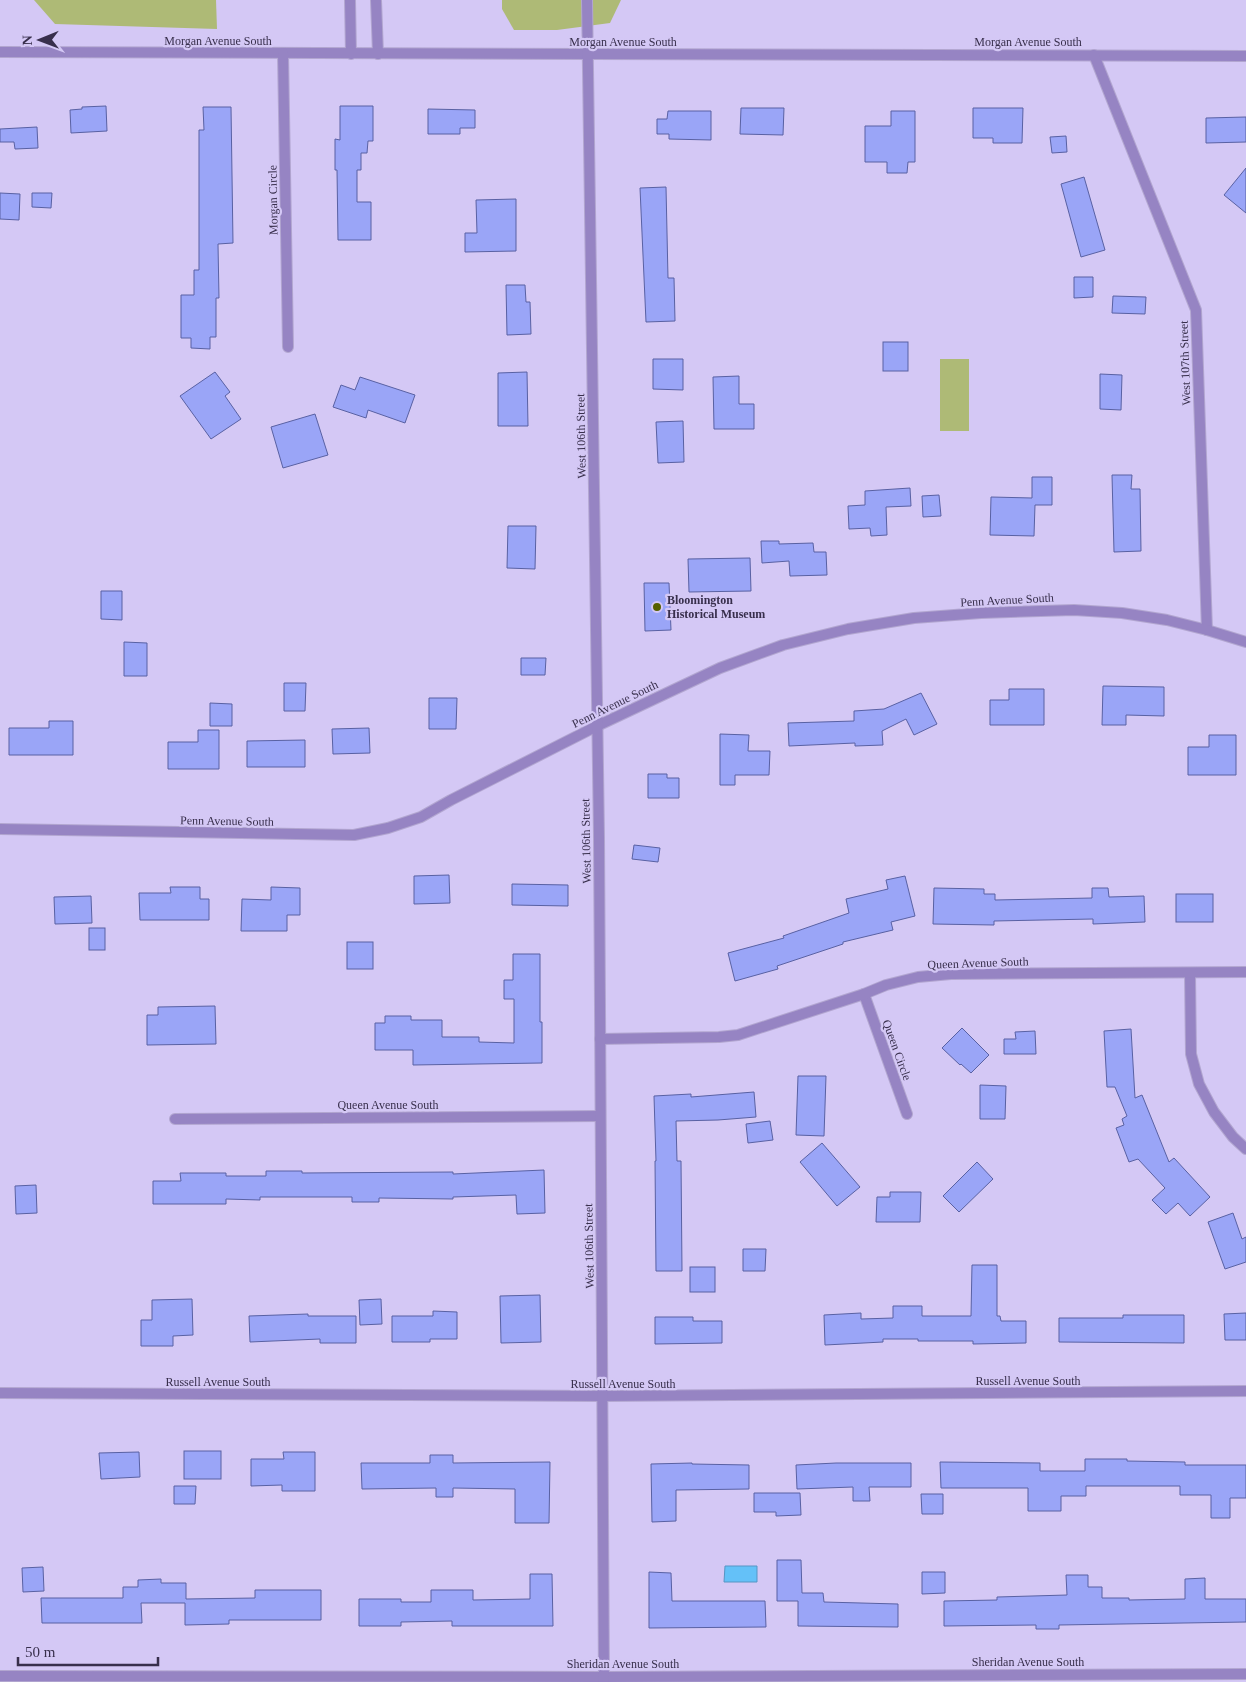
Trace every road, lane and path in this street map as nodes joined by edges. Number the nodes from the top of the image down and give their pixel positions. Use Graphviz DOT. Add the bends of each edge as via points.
graph roads {
  1 [pos="350,0"];
  2 [pos="376,0"];
  3 [pos="587,0"];
  4 [pos="0,52"];
  5 [pos="283,53"];
  6 [pos="351,54"];
  7 [pos="378,54"];
  8 [pos="588,55"];
  9 [pos="1094,55"];
  10 [pos="1246,56"];
  11 [pos="288,347"];
  12 [pos="1207,630"];
  13 [pos="1246,642"];
  14 [pos="597,726"];
  15 [pos="0,829"];
  16 [pos="1246,972"];
  17 [pos="1190,973"];
  18 [pos="864,994"];
  19 [pos="600,1039"];
  20 [pos="907,1114"];
  21 [pos="600,1116"];
  22 [pos="175,1119"];
  23 [pos="1246,1149"];
  24 [pos="1246,1391"];
  25 [pos="0,1393"];
  26 [pos="603,1396"];
  27 [pos="1246,1674"];
  28 [pos="0,1676"];
  29 [pos="604,1679"];
  1 -- 6 [label="street"];
  2 -- 7 [label="street"];
  3 -- 8 [label="street, West 106th Street"];
  4 -- 5 [label="street, Morgan Avenue South"];
  5 -- 6 [label="street, Morgan Avenue South"];
  5 -- 11 [label="street, Morgan Circle"];
  6 -- 7 [label="street, Morgan Avenue South"];
  7 -- 8 [label="street, Morgan Avenue South"];
  8 -- 9 [label="street, Morgan Avenue South"];
  8 -- 14 [label="street, West 106th Street"];
  9 -- 10 [label="street, Morgan Avenue South"];
  9 -- 12 [label="street, West 107th Street" via="1196,310"];
  12 -- 13 [label="street, Penn Avenue South"];
  12 -- 14 [label="street, Penn Avenue South" via="1122,612 1074,610 914,618 848,629 783,645 720,668"];
  14 -- 15 [label="street, Penn Avenue South" via="421,817 354,835"];
  14 -- 19 [label="street, West 106th Street"];
  16 -- 17 [label="street, Queen Avenue South"];
  17 -- 18 [label="street, Queen Avenue South" via="951,974 918,977"];
  17 -- 23 [label="street" via="1191,1054 1199,1084 1214,1112"];
  18 -- 19 [label="street, Queen Avenue South" via="738,1034"];
  18 -- 20 [label="street, Queen Circle"];
  19 -- 21 [label="street, West 106th Street"];
  21 -- 22 [label="street, Queen Avenue South"];
  21 -- 26 [label="street, West 106th Street"];
  24 -- 26 [label="street, Russell Avenue South"];
  25 -- 26 [label="street, Russell Avenue South"];
  26 -- 29 [label="street, West 106th Street"];
  27 -- 29 [label="street, Sheridan Avenue South"];
  28 -- 29 [label="street, Sheridan Avenue South"];
}
